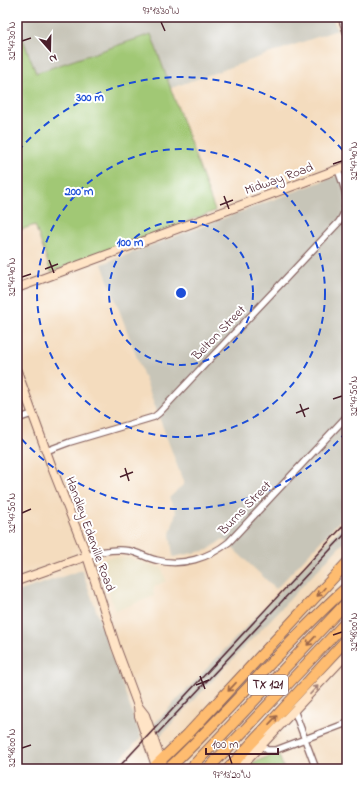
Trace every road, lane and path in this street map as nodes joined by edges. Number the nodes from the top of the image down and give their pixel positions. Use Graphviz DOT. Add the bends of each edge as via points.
graph roads {
  1 [pos="341,17"];
  2 [pos="347,34"];
  3 [pos="347,166"];
  4 [pos="338,170"];
  5 [pos="17,288"];
  6 [pos="17,372"];
  7 [pos="32,414"];
  8 [pos="347,416"];
  9 [pos="17,419"];
  10 [pos="46,451"];
  11 [pos="87,556"];
  12 [pos="347,563"];
  13 [pos="17,581"];
  14 [pos="347,587"];
  15 [pos="347,602"];
  16 [pos="347,621"];
  17 [pos="347,639"];
  18 [pos="346,658"];
  19 [pos="294,710"];
  20 [pos="347,723"];
  21 [pos="305,739"];
  22 [pos="261,745"];
  23 [pos="158,767"];
  24 [pos="168,769"];
  25 [pos="190,769"];
  26 [pos="208,769"];
  27 [pos="228,769"];
  28 [pos="239,769"];
  29 [pos="316,769"];
  1 -- 2 [label="street"];
  3 -- 4 [label="main road, Midway Road"];
  4 -- 5 [label="main road, Midway Road"];
  4 -- 10 [label="street, Belton Street" via="347,204 339,222 159,413 154,417"];
  6 -- 7 [label="main road, Handley Ederville Road"];
  7 -- 9 [label="street"];
  7 -- 10 [label="main road, Handley Ederville Road"];
  8 -- 11 [label="street, Burns Street" via="229,542 212,553 198,559 175,562 118,550 106,550"];
  10 -- 11 [label="main road, Handley Ederville Road"];
  11 -- 13 [label="main road"];
  11 -- 23 [label="main road, Handley Ederville Road" via="116,647 138,706 146,715"];
  12 -- 23 [label="highway, one-way"];
  14 -- 24 [label="highway"];
  15 -- 25 [label="highway, TX 121, one-way"];
  16 -- 26 [label="highway, TX 121"];
  27 -- 17 [label="highway, one-way"];
  19 -- 18 [label="main road, one-way"];
  19 -- 21 [label="street"];
  19 -- 22 [label="main road"];
  20 -- 21 [label="street"];
  21 -- 22 [label="street" via="272,751"];
  21 -- 29 [label="street"];
  22 -- 28 [label="main road"];
}
